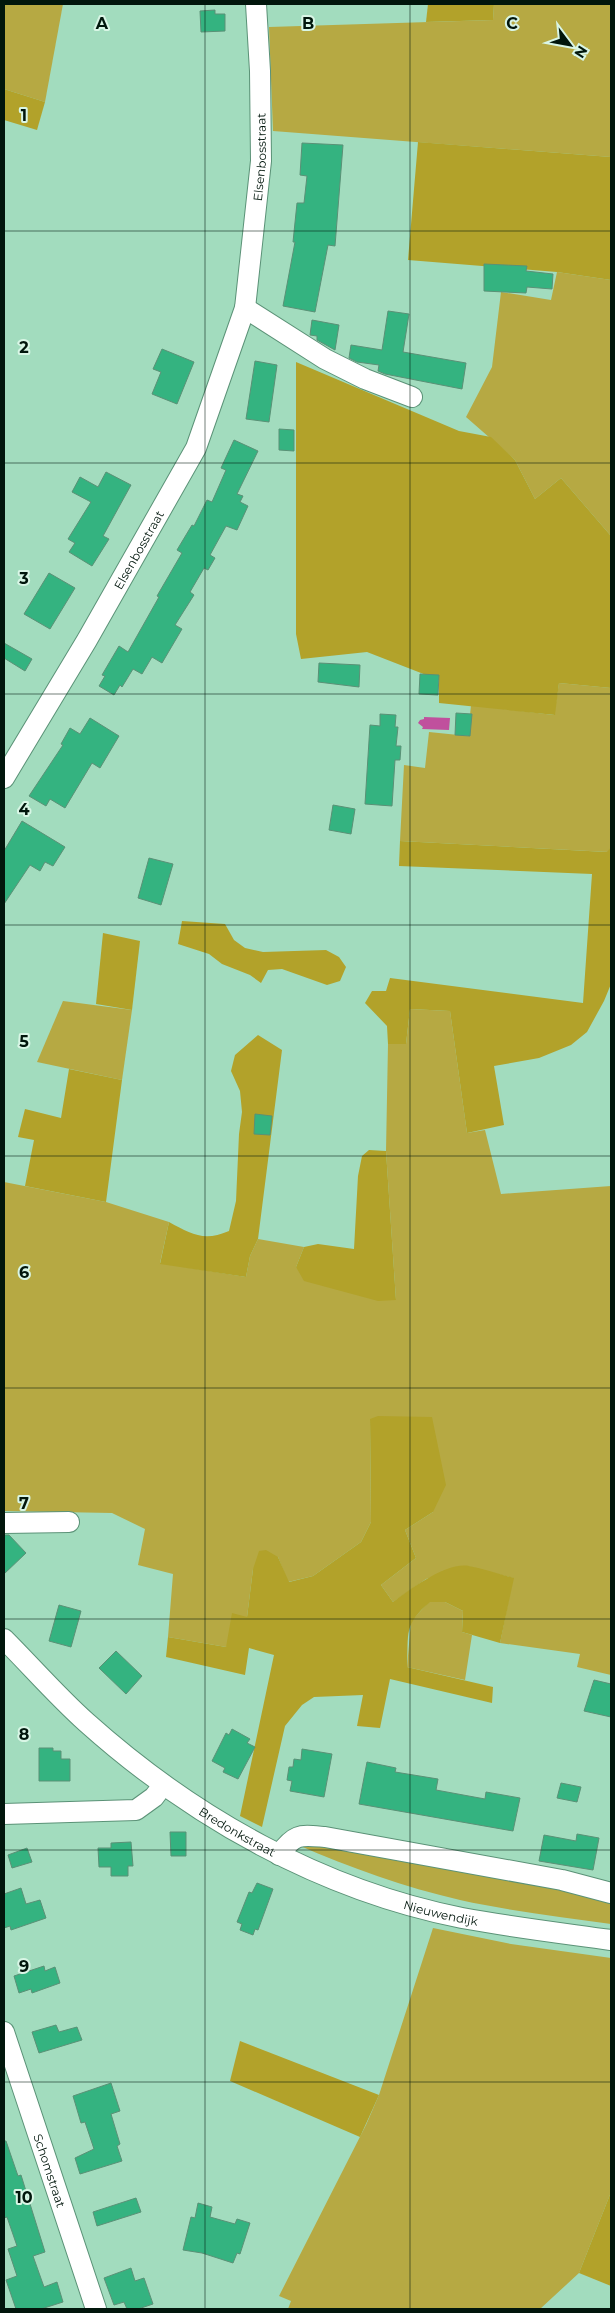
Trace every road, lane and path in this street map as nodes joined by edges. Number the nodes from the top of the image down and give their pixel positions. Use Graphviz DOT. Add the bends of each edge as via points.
graph roads {
  1 [pos="256,4"];
  2 [pos="245,308"];
  3 [pos="412,397"];
  4 [pos="4,778"];
  5 [pos="4,1522"];
  6 [pos="69,1522"];
  7 [pos="4,1639"];
  8 [pos="163,1785"];
  9 [pos="4,1814"];
  10 [pos="278,1855"];
  11 [pos="611,1893"];
  12 [pos="611,1940"];
  13 [pos="4,2032"];
  14 [pos="96,2309"];
  1 -- 2 [label="street, Elsenbosstraat" via="261,161"];
  2 -- 3 [label="street" via="325,359"];
  2 -- 4 [label="street, Elsenbosstraat" via="196,448"];
  5 -- 6 [label="street"];
  7 -- 8 [label="street, Bredonkstraat" via="85,1721"];
  8 -- 9 [label="street" via="136,1810"];
  8 -- 10 [label="street, Bredonkstraat"];
  10 -- 11 [label="street, Bredonkstraat" via="294,1837 326,1837 562,1880"];
  10 -- 12 [label="street, Nieuwendijk" via="359,1888 430,1910 508,1926"];
  13 -- 14 [label="street, Schomstraat"];
}
